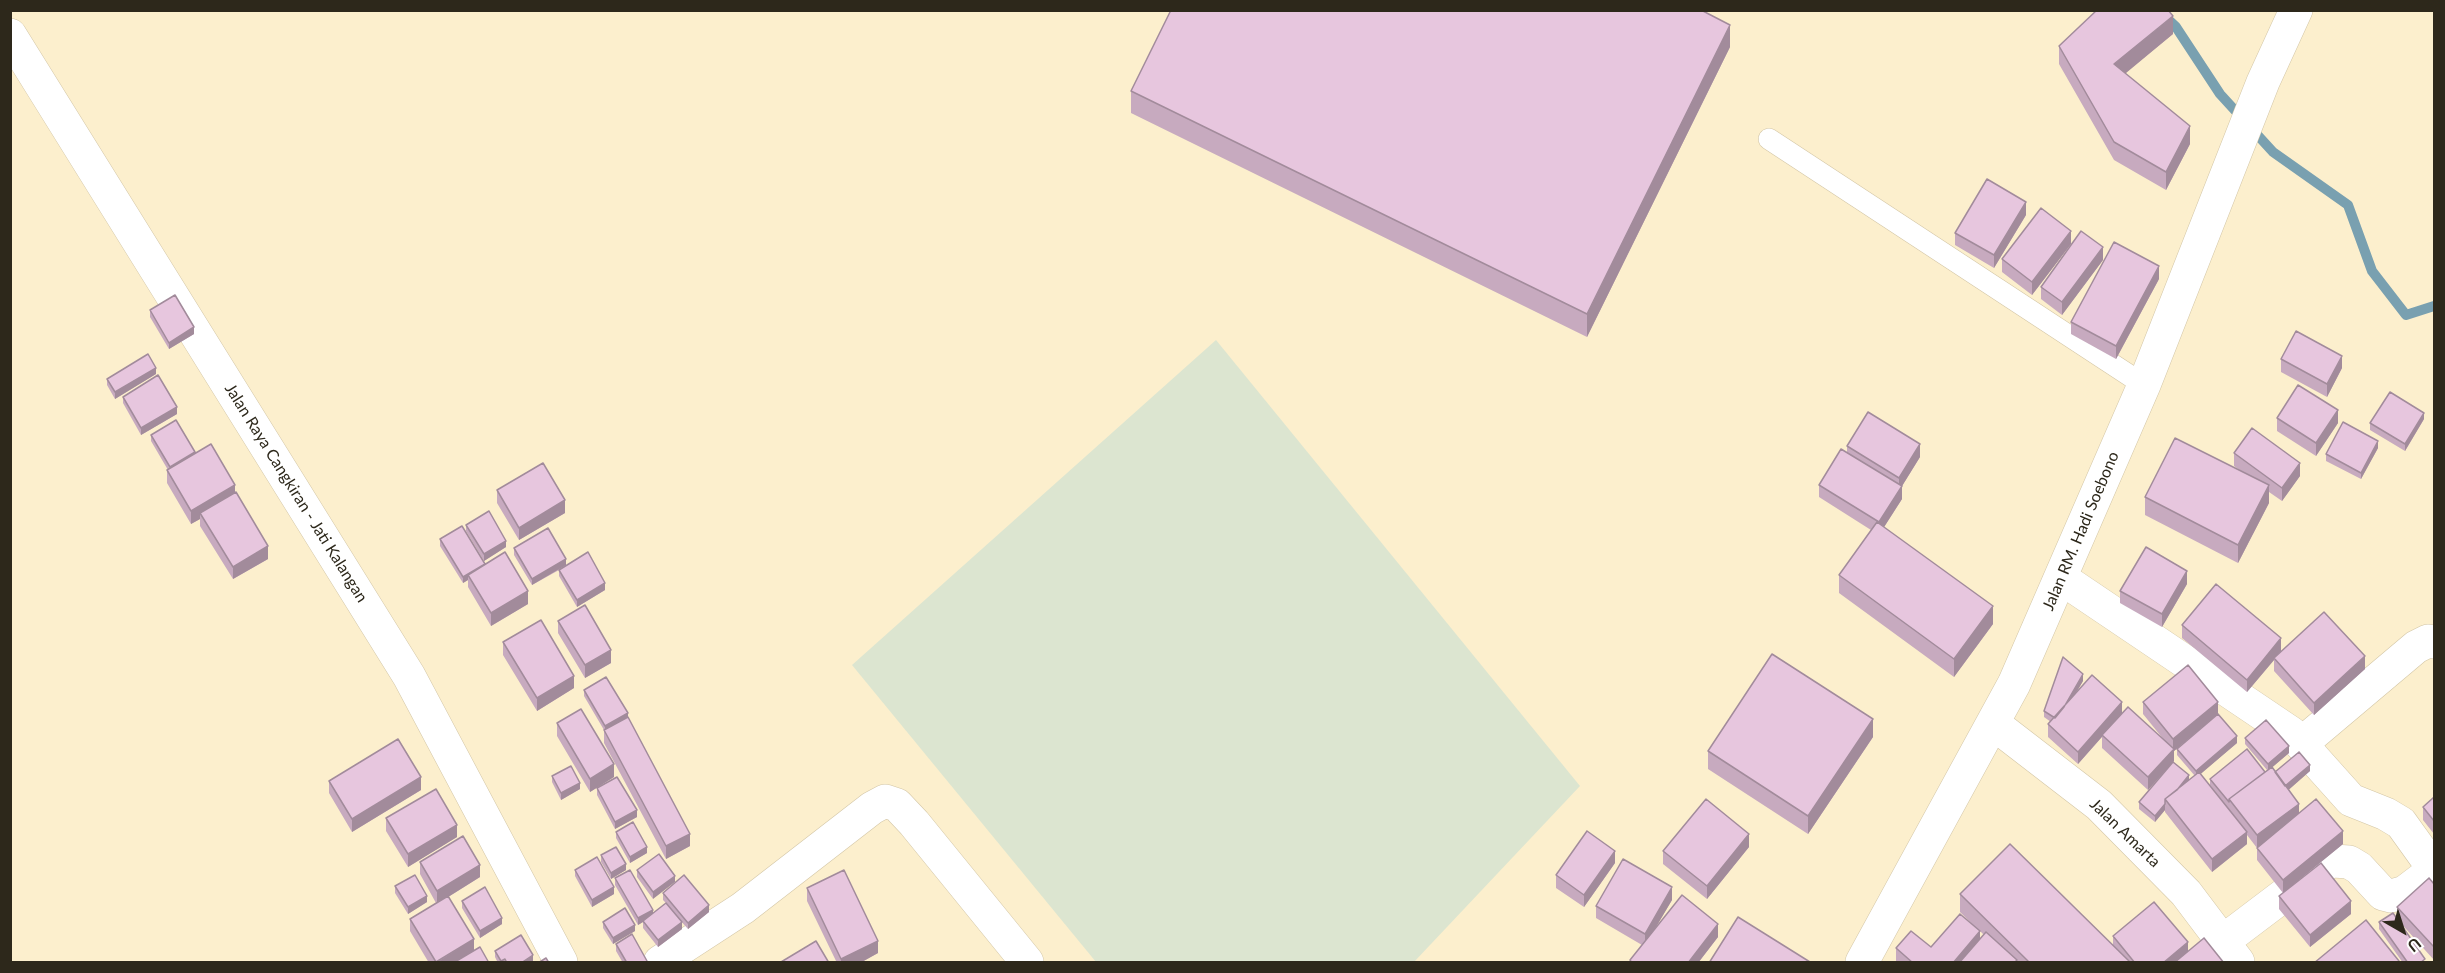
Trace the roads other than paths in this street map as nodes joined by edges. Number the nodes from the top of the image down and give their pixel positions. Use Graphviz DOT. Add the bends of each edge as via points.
graph roads {
  1 [pos="2295,10"];
  2 [pos="10,35"];
  3 [pos="1769,139"];
  4 [pos="2144,385"];
  5 [pos="2061,578"];
  6 [pos="2434,642"];
  7 [pos="1994,724"];
  8 [pos="2301,744"];
  9 [pos="2434,870"];
  10 [pos="2230,952"];
  11 [pos="561,963"];
  12 [pos="660,963"];
  13 [pos="1027,963"];
  14 [pos="1862,963"];
  1 -- 4 [label="street, Jalan RM. Hadi Soebono"];
  2 -- 11 [label="street, Jalan Raya Cangkiran - Jati Kalangan" via="410,676"];
  3 -- 4 [label="lane"];
  4 -- 5 [label="street, Jalan RM. Hadi Soebono"];
  5 -- 7 [label="street, Jalan RM. Hadi Soebono"];
  5 -- 8 [label="street" via="2291,733"];
  6 -- 8 [label="street" via="2416,647"];
  7 -- 10 [label="street, Jalan Amarta" via="2099,805 2186,893"];
  7 -- 14 [label="street, Jalan RM. Hadi Soebono"];
  8 -- 9 [label="street" via="2351,800 2401,823"];
  9 -- 10 [label="street" via="2405,892 2391,896 2383,894 2349,862 2325,864"];
  12 -- 13 [label="street" via="743,908 885,801 897,805 914,823"];
}
